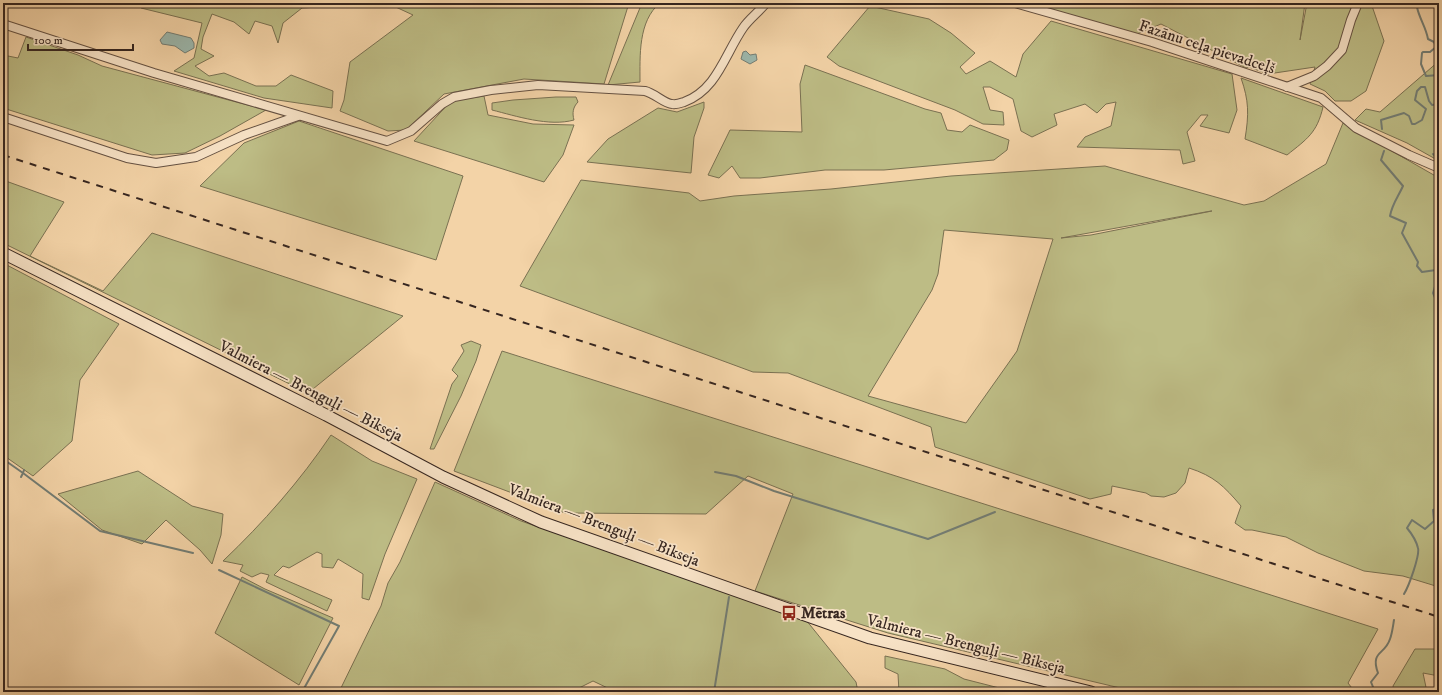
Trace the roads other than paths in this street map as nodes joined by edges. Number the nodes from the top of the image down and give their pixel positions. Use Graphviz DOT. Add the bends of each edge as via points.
graph roads {
  1 [pos="766,3"];
  2 [pos="1015,3"];
  3 [pos="1358,3"];
  4 [pos="3,24"];
  5 [pos="1286,87"];
  6 [pos="3,116"];
  7 [pos="298,116"];
  8 [pos="1439,168"];
  9 [pos="3,253"];
  10 [pos="1091,692"];
  1 -- 7 [label="street" via="743,28 710,83 695,98 679,104 671,104 645,91 538,85 498,89 454,98 442,104 411,132 387,141"];
  2 -- 5 [label="street, Fazānu ceļa pievadceļš" via="1152,42"];
  3 -- 5 [label="street" via="1342,50 1314,76"];
  4 -- 7 [label="street"];
  5 -- 8 [label="street, Fazānu ceļa pievadceļš" via="1321,98 1356,128"];
  6 -- 7 [label="street" via="127,158 156,163 196,157 244,135"];
  9 -- 10 [label="main road, Valmiera — Brenguļi — Bikseja" via="326,415 443,477 541,522 870,638"];
}
